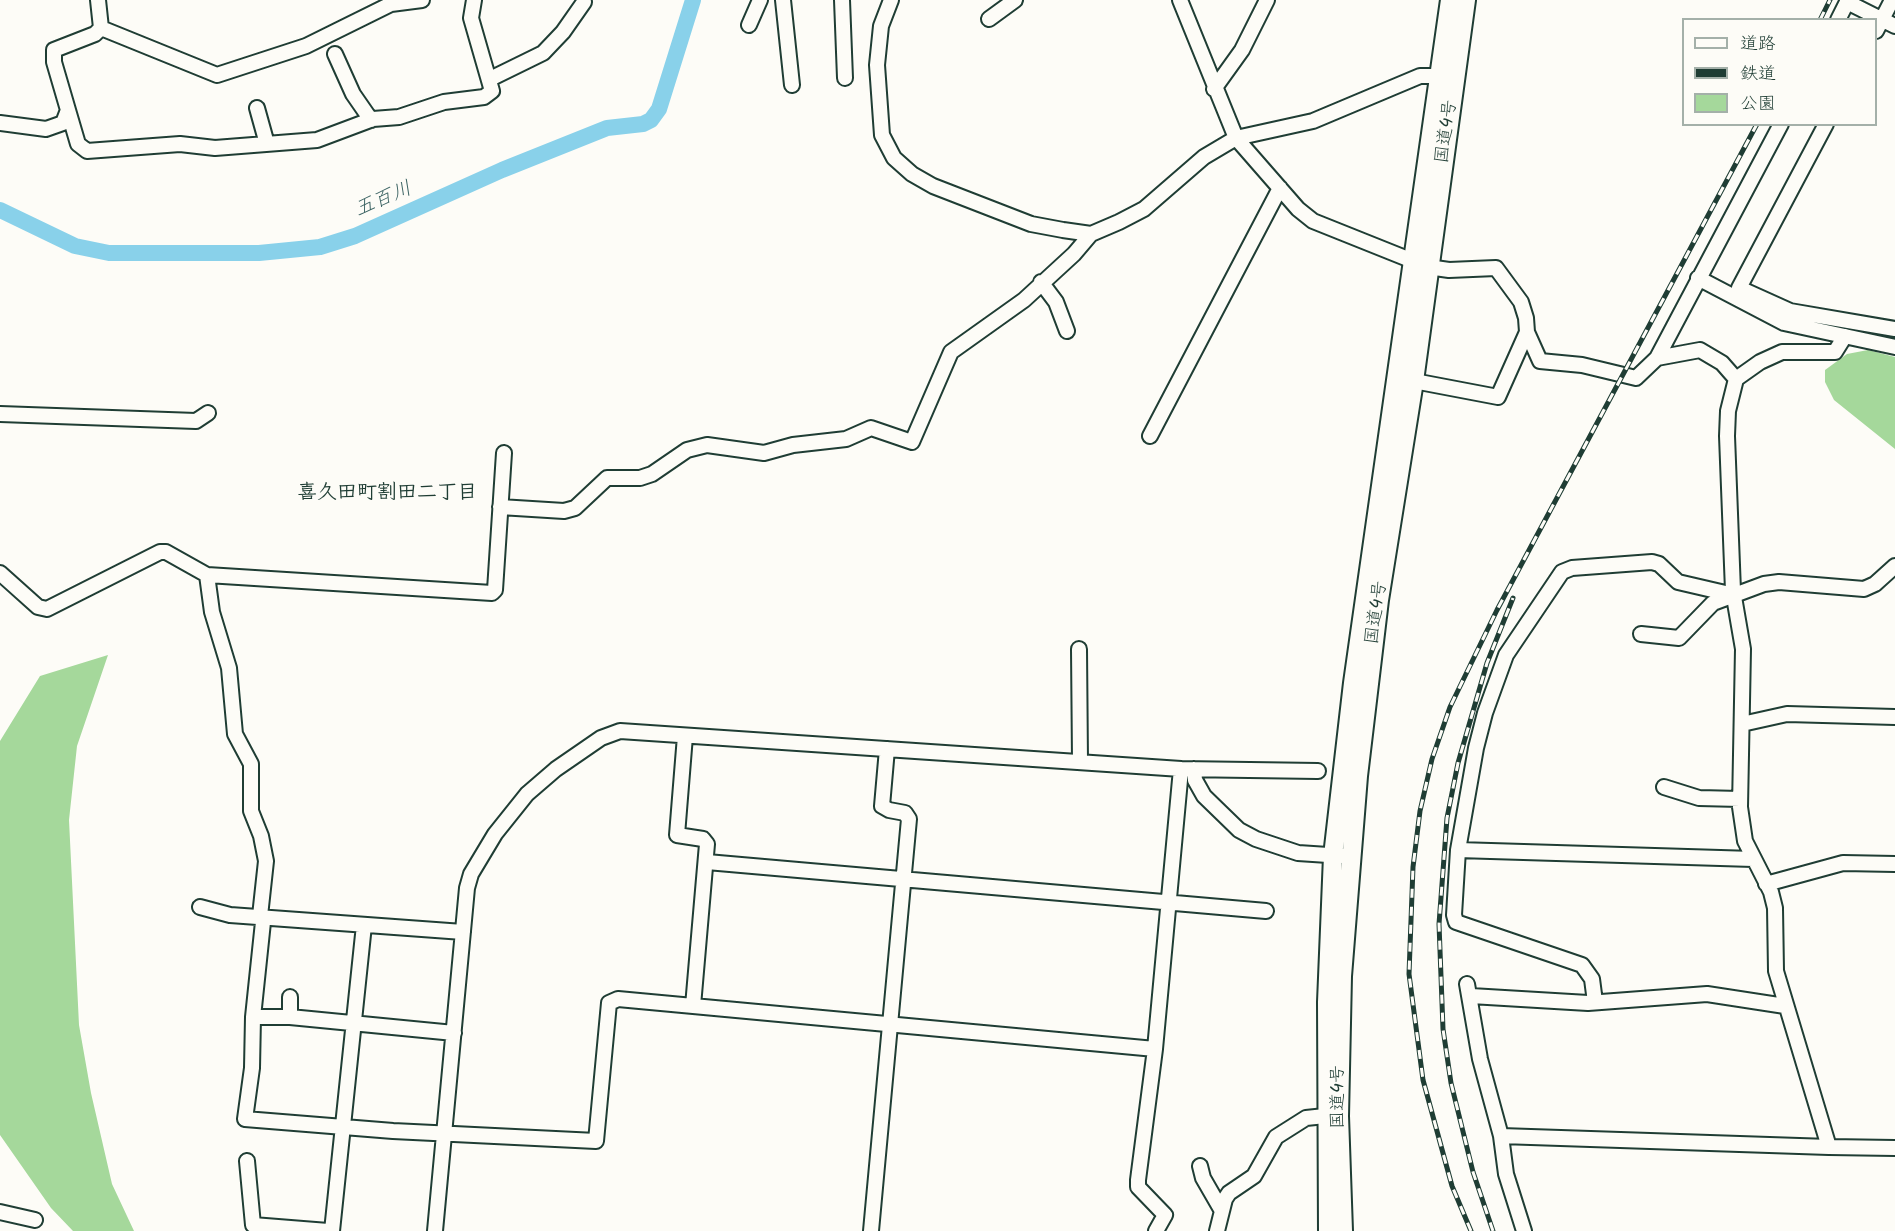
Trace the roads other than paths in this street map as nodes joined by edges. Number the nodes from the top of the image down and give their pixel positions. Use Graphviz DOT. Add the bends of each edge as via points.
graph roads {
  1 [pos="98,0"];
  2 [pos="368,0"];
  3 [pos="422,0"];
  4 [pos="474,0"];
  5 [pos="760,0"];
  6 [pos="783,0"];
  7 [pos="842,0"];
  8 [pos="891,0"];
  9 [pos="1015,0"];
  10 [pos="1180,0"];
  11 [pos="1267,0"];
  12 [pos="1450,0"];
  13 [pos="1466,0"];
  14 [pos="1892,0"];
  15 [pos="1848,1"];
  16 [pos="584,2"];
  17 [pos="370,15"];
  18 [pos="1839,18"];
  19 [pos="1870,18"];
  20 [pos="989,19"];
  21 [pos="749,25"];
  22 [pos="1879,25"];
  23 [pos="1895,26"];
  24 [pos="101,28"];
  25 [pos="335,54"];
  26 [pos="1440,76"];
  27 [pos="845,78"];
  28 [pos="490,79"];
  29 [pos="792,85"];
  30 [pos="1214,89"];
  31 [pos="257,108"];
  32 [pos="68,110"];
  33 [pos="371,120"];
  34 [pos="0,123"];
  35 [pos="1780,126"];
  36 [pos="1825,126"];
  37 [pos="1236,138"];
  38 [pos="267,144"];
  39 [pos="1280,188"];
  40 [pos="1090,234"];
  41 [pos="1421,265"];
  42 [pos="1698,278"];
  43 [pos="1041,282"];
  44 [pos="1736,292"];
  45 [pos="1895,329"];
  46 [pos="1067,331"];
  47 [pos="1527,332"];
  48 [pos="1845,336"];
  49 [pos="1895,347"];
  50 [pos="1657,358"];
  51 [pos="1736,379"];
  52 [pos="1414,381"];
  53 [pos="208,413"];
  54 [pos="0,414"];
  55 [pos="1150,436"];
  56 [pos="504,453"];
  57 [pos="500,507"];
  58 [pos="1895,566"];
  59 [pos="0,573"];
  60 [pos="207,575"];
  61 [pos="1734,596"];
  62 [pos="1641,634"];
  63 [pos="1079,649"];
  64 [pos="1895,717"];
  65 [pos="1742,724"];
  66 [pos="685,736"];
  67 [pos="887,750"];
  68 [pos="1080,761"];
  69 [pos="1187,769"];
  70 [pos="1318,771"];
  71 [pos="1664,787"];
  72 [pos="1740,798"];
  73 [pos="1458,850"];
  74 [pos="1342,856"];
  75 [pos="1753,859"];
  76 [pos="707,862"];
  77 [pos="1895,864"];
  78 [pos="904,880"];
  79 [pos="1766,884"];
  80 [pos="1169,903"];
  81 [pos="200,907"];
  82 [pos="1266,911"];
  83 [pos="260,916"];
  84 [pos="364,926"];
  85 [pos="463,932"];
  86 [pos="290,997"];
  87 [pos="1595,1002"];
  88 [pos="693,1006"];
  89 [pos="1785,1006"];
  90 [pos="254,1017"];
  91 [pos="290,1017"];
  92 [pos="353,1024"];
  93 [pos="891,1024"];
  94 [pos="454,1033"];
  95 [pos="1155,1049"];
  96 [pos="1325,1116"];
  97 [pos="342,1125"];
  98 [pos="444,1131"];
  99 [pos="1500,1137"];
  100 [pos="1829,1147"];
  101 [pos="1895,1148"];
  102 [pos="247,1161"];
  103 [pos="1200,1166"];
  104 [pos="1222,1210"];
  105 [pos="0,1212"];
  106 [pos="35,1220"];
  107 [pos="330,1231"];
  108 [pos="435,1231"];
  109 [pos="871,1231"];
  110 [pos="1156,1231"];
  111 [pos="1217,1231"];
  112 [pos="1328,1231"];
  113 [pos="1344,1231"];
  114 [pos="1524,1231"];
  1 -- 24 [label="street"];
  2 -- 17 [label="street"];
  3 -- 17 [label="street" via="400,2"];
  4 -- 28 [label="street" via="471,18"];
  5 -- 21 [label="street"];
  6 -- 29 [label="street"];
  7 -- 27 [label="street"];
  8 -- 40 [label="street" via="880,26 877,65 882,135 894,158 933,186 1031,224"];
  9 -- 20 [label="street"];
  10 -- 30 [label="street"];
  11 -- 30 [label="street" via="1242,50"];
  12 -- 26 [label="highway, 国道4号"];
  13 -- 41 [label="highway, 国道4号"];
  14 -- 22 [label="street"];
  15 -- 18 [label="street"];
  15 -- 19 [label="street"];
  16 -- 28 [label="street" via="543,53"];
  17 -- 24 [label="street" via="306,46 217,75"];
  22 -- 23 [label="street"];
  24 -- 32 [label="street" via="54,50"];
  25 -- 33 [label="street" via="352,94"];
  26 -- 37 [label="street" via="1420,76 1313,121"];
  26 -- 41 [label="highway, 国道4号"];
  28 -- 33 [label="street" via="492,91 484,97 444,102 399,117"];
  30 -- 37 [label="street"];
  31 -- 38 [label="street"];
  32 -- 34 [label="street" via="66,120 54,128"];
  32 -- 38 [label="street" via="78,144 87,151 133,146 190,144 215,148"];
  33 -- 38 [label="street" via="317,140"];
  35 -- 42 [label="street"];
  36 -- 44 [label="street"];
  37 -- 39 [label="street"];
  37 -- 40 [label="street" via="1204,157 1144,209"];
  39 -- 41 [label="street" via="1298,209 1323,227"];
  39 -- 55 [label="street"];
  40 -- 43 [label="street" via="1074,254"];
  41 -- 47 [label="street" via="1449,270 1496,268 1521,302"];
  41 -- 52 [label="highway, 国道4号"];
  41 -- 74 [label="highway, 国道4号" via="1353,683"];
  42 -- 44 [label="street"];
  42 -- 50 [label="street"];
  43 -- 46 [label="street" via="1056,302"];
  43 -- 57 [label="street" via="1024,300 951,352 912,442 871,428 846,439 793,445 764,453 707,445 687,450 640,478 607,478 575,508 564,511"];
  44 -- 45 [label="street" via="1790,311"];
  44 -- 48 [label="street" via="1784,323"];
  47 -- 50 [label="street" via="1540,362 1545,363 1582,365 1636,378"];
  47 -- 52 [label="street" via="1498,397"];
  48 -- 49 [label="street"];
  48 -- 51 [label="street" via="1835,352 1782,352"];
  50 -- 51 [label="street" via="1700,350 1722,363"];
  51 -- 61 [label="street" via="1727,436"];
  52 -- 74 [label="highway, 国道4号"];
  53 -- 54 [label="street" via="196,420"];
  56 -- 57 [label="street"];
  57 -- 60 [label="street" via="492,593"];
  58 -- 61 [label="street" via="1864,589 1779,582"];
  59 -- 60 [label="street" via="38,607 47,609 160,552 176,555"];
  60 -- 83 [label="street" via="212,612 229,668 235,734 251,764 251,811 264,849"];
  61 -- 62 [label="street" via="1706,608 1679,638"];
  61 -- 65 [label="street" via="1743,649"];
  61 -- 73 [label="street" via="1678,582 1652,562 1572,568 1562,573 1506,655 1476,748"];
  63 -- 68 [label="street"];
  64 -- 65 [label="street" via="1787,714"];
  65 -- 72 [label="street"];
  66 -- 67 [label="street"];
  66 -- 76 [label="street" via="677,835 705,840"];
  66 -- 85 [label="street" via="620,731 609,734 562,764 527,794 495,834 471,874"];
  67 -- 68 [label="street"];
  67 -- 78 [label="street" via="882,806 905,813 909,819"];
  68 -- 69 [label="street"];
  69 -- 70 [label="street"];
  69 -- 74 [label="street" via="1204,796 1239,830 1298,853"];
  69 -- 80 [label="street"];
  71 -- 72 [label="street" via="1699,798"];
  72 -- 75 [label="street" via="1745,841"];
  73 -- 75 [label="street"];
  73 -- 87 [label="street" via="1456,922 1582,965 1592,978"];
  74 -- 96 [label="highway, 国道4号" via="1327,976"];
  74 -- 113 [label="highway, 国道4号" via="1340,1056"];
  75 -- 79 [label="street"];
  76 -- 78 [label="street"];
  76 -- 88 [label="street"];
  77 -- 79 [label="street" via="1843,863"];
  78 -- 80 [label="street"];
  78 -- 93 [label="street"];
  79 -- 89 [label="street" via="1775,908 1774,963"];
  80 -- 82 [label="street"];
  80 -- 95 [label="street"];
  81 -- 83 [label="street" via="230,915"];
  83 -- 84 [label="street"];
  83 -- 90 [label="street" via="263,922"];
  84 -- 85 [label="street"];
  84 -- 92 [label="street"];
  85 -- 94 [label="street"];
  86 -- 91 [label="street"];
  87 -- 89 [label="street" via="1707,994"];
  87 -- 99 [label="street" via="1469,990 1480,1059"];
  88 -- 93 [label="street"];
  88 -- 98 [label="street" via="618,999 609,1003 596,1141"];
  89 -- 100 [label="street"];
  90 -- 91 [label="street"];
  90 -- 97 [label="street" via="244,1119"];
  91 -- 92 [label="street"];
  92 -- 94 [label="street"];
  92 -- 97 [label="street"];
  93 -- 95 [label="street"];
  93 -- 109 [label="street"];
  94 -- 98 [label="street"];
  95 -- 110 [label="street" via="1138,1187 1165,1215"];
  96 -- 104 [label="street" via="1306,1119 1276,1137 1254,1176 1229,1192"];
  96 -- 112 [label="highway, 国道4号"];
  97 -- 98 [label="street"];
  97 -- 107 [label="street"];
  98 -- 108 [label="street"];
  99 -- 100 [label="street"];
  99 -- 114 [label="street" via="1506,1174"];
  100 -- 101 [label="street"];
  102 -- 107 [label="street" via="253,1225"];
  103 -- 104 [label="street"];
  104 -- 111 [label="street"];
  105 -- 106 [label="street"];
}
